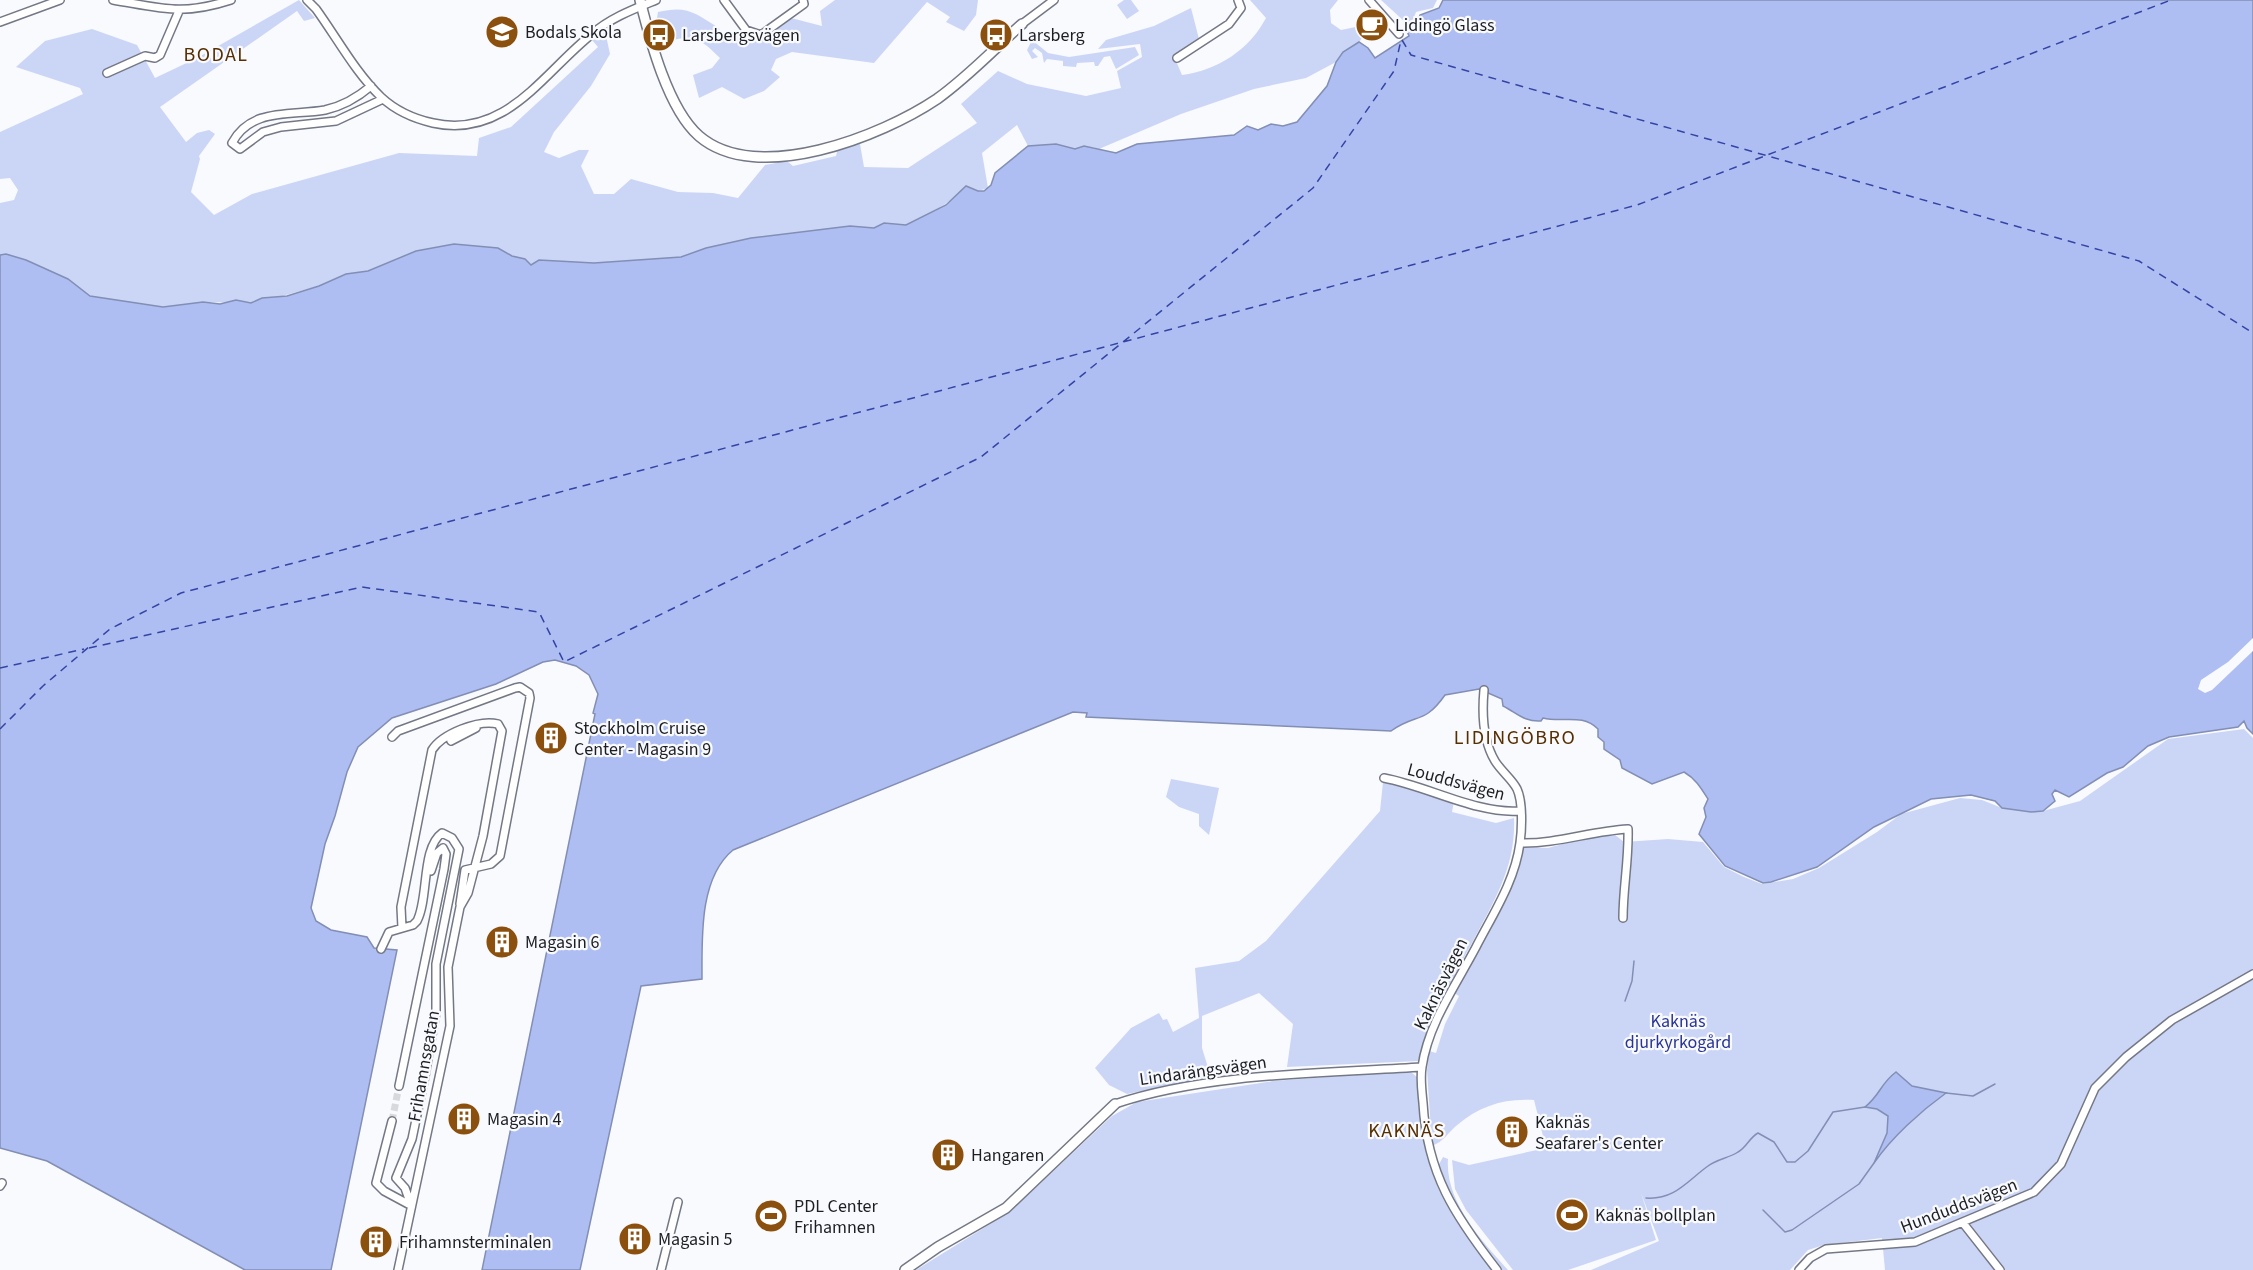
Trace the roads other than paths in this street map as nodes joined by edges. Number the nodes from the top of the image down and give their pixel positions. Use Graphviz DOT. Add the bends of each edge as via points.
graph roads {
  1 [pos="60,0"];
  2 [pos="113,0"];
  3 [pos="231,0"];
  4 [pos="307,0"];
  5 [pos="656,0"];
  6 [pos="724,0"];
  7 [pos="803,0"];
  8 [pos="1054,0"];
  9 [pos="1238,0"];
  10 [pos="1369,0"];
  11 [pos="640,3"];
  12 [pos="179,11"];
  13 [pos="0,22"];
  14 [pos="1022,24"];
  15 [pos="1399,34"];
  16 [pos="1177,58"];
  17 [pos="107,73"];
  18 [pos="370,86"];
  19 [pos="383,99"];
  20 [pos="1484,690"];
  21 [pos="392,738"];
  22 [pos="1384,778"];
  23 [pos="1519,811"];
  24 [pos="1520,843"];
  25 [pos="474,868"];
  26 [pos="427,882"];
  27 [pos="460,907"];
  28 [pos="1623,918"];
  29 [pos="402,928"];
  30 [pos="381,950"];
  31 [pos="2253,974"];
  32 [pos="1422,1067"];
  33 [pos="399,1086"];
  34 [pos="1116,1104"];
  35 [pos="392,1121"];
  36 [pos="678,1202"];
  37 [pos="410,1205"];
  38 [pos="1963,1223"];
  39 [pos="398,1270"];
  40 [pos="661,1270"];
  41 [pos="905,1270"];
  42 [pos="1497,1270"];
  43 [pos="1799,1270"];
  44 [pos="2000,1270"];
  1 -- 13 [label="street"];
  2 -- 12 [label="street"];
  3 -- 12 [label="street" via="203,9"];
  4 -- 18 [label="street"];
  5 -- 11 [label="street"];
  6 -- 7 [label="street" via="746,30 761,35 804,4"];
  8 -- 14 [label="street"];
  9 -- 16 [label="street" via="1241,8 1229,24"];
  10 -- 15 [label="street"];
  11 -- 14 [label="street" via="663,74 687,122 722,150 765,158 835,144 912,114 953,87"];
  11 -- 19 [label="street" via="593,33 526,97 499,116 443,125 406,113"];
  12 -- 17 [label="street" via="160,55 145,56"];
  18 -- 19 [label="street"];
  18 -- 19 [label="street" via="359,97 336,107 257,119 232,143 240,148 275,128 336,121"];
  20 -- 23 [label="street, Kaknäsvägen" via="1482,708 1489,747 1517,789"];
  21 -- 25 [label="street" via="398,731 507,690 520,687 529,693 500,856 492,864"];
  22 -- 23 [label="street, Louddsvägen" via="1485,808"];
  23 -- 24 [label="street, Kaknäsvägen"];
  24 -- 28 [label="street" via="1628,829"];
  24 -- 32 [label="street, Kaknäsvägen" via="1503,896 1441,1012"];
  25 -- 27 [label="street, Frihamnsgatan"];
  25 -- 27 [label="street" via="465,870"];
  25 -- 29 [label="street, Frihamnsgatan" via="502,731 498,724 486,723 439,742 432,755 401,907"];
  26 -- 29 [label="street" via="417,921"];
  26 -- 33 [label="street" via="437,853 443,848 444,869"];
  26 -- 37 [label="street" via="434,843 442,833 447,834 459,849 436,964 436,1012 412,1139 396,1178 405,1188"];
  27 -- 37 [label="street, Frihamnsgatan" via="448,967 450,1026"];
  29 -- 30 [label="street" via="389,932"];
  31 -- 38 [label="street, Hunduddsvägen" via="2172,1020 2095,1088 2067,1154 2043,1185 2023,1199"];
  32 -- 34 [label="street, Lindarängsvägen" via="1215,1083"];
  32 -- 42 [label="street, Kaknäsvägen" via="1424,1128 1432,1164 1456,1216"];
  34 -- 41 [label="street, Lindarängsvägen" via="1006,1208"];
  35 -- 37 [label="street" via="376,1183"];
  36 -- 40 [label="street"];
  37 -- 39 [label="street, Frihamnsgatan"];
  38 -- 43 [label="street, Hunduddsvägen" via="1904,1245 1826,1249"];
  38 -- 44 [label="street"];
}
